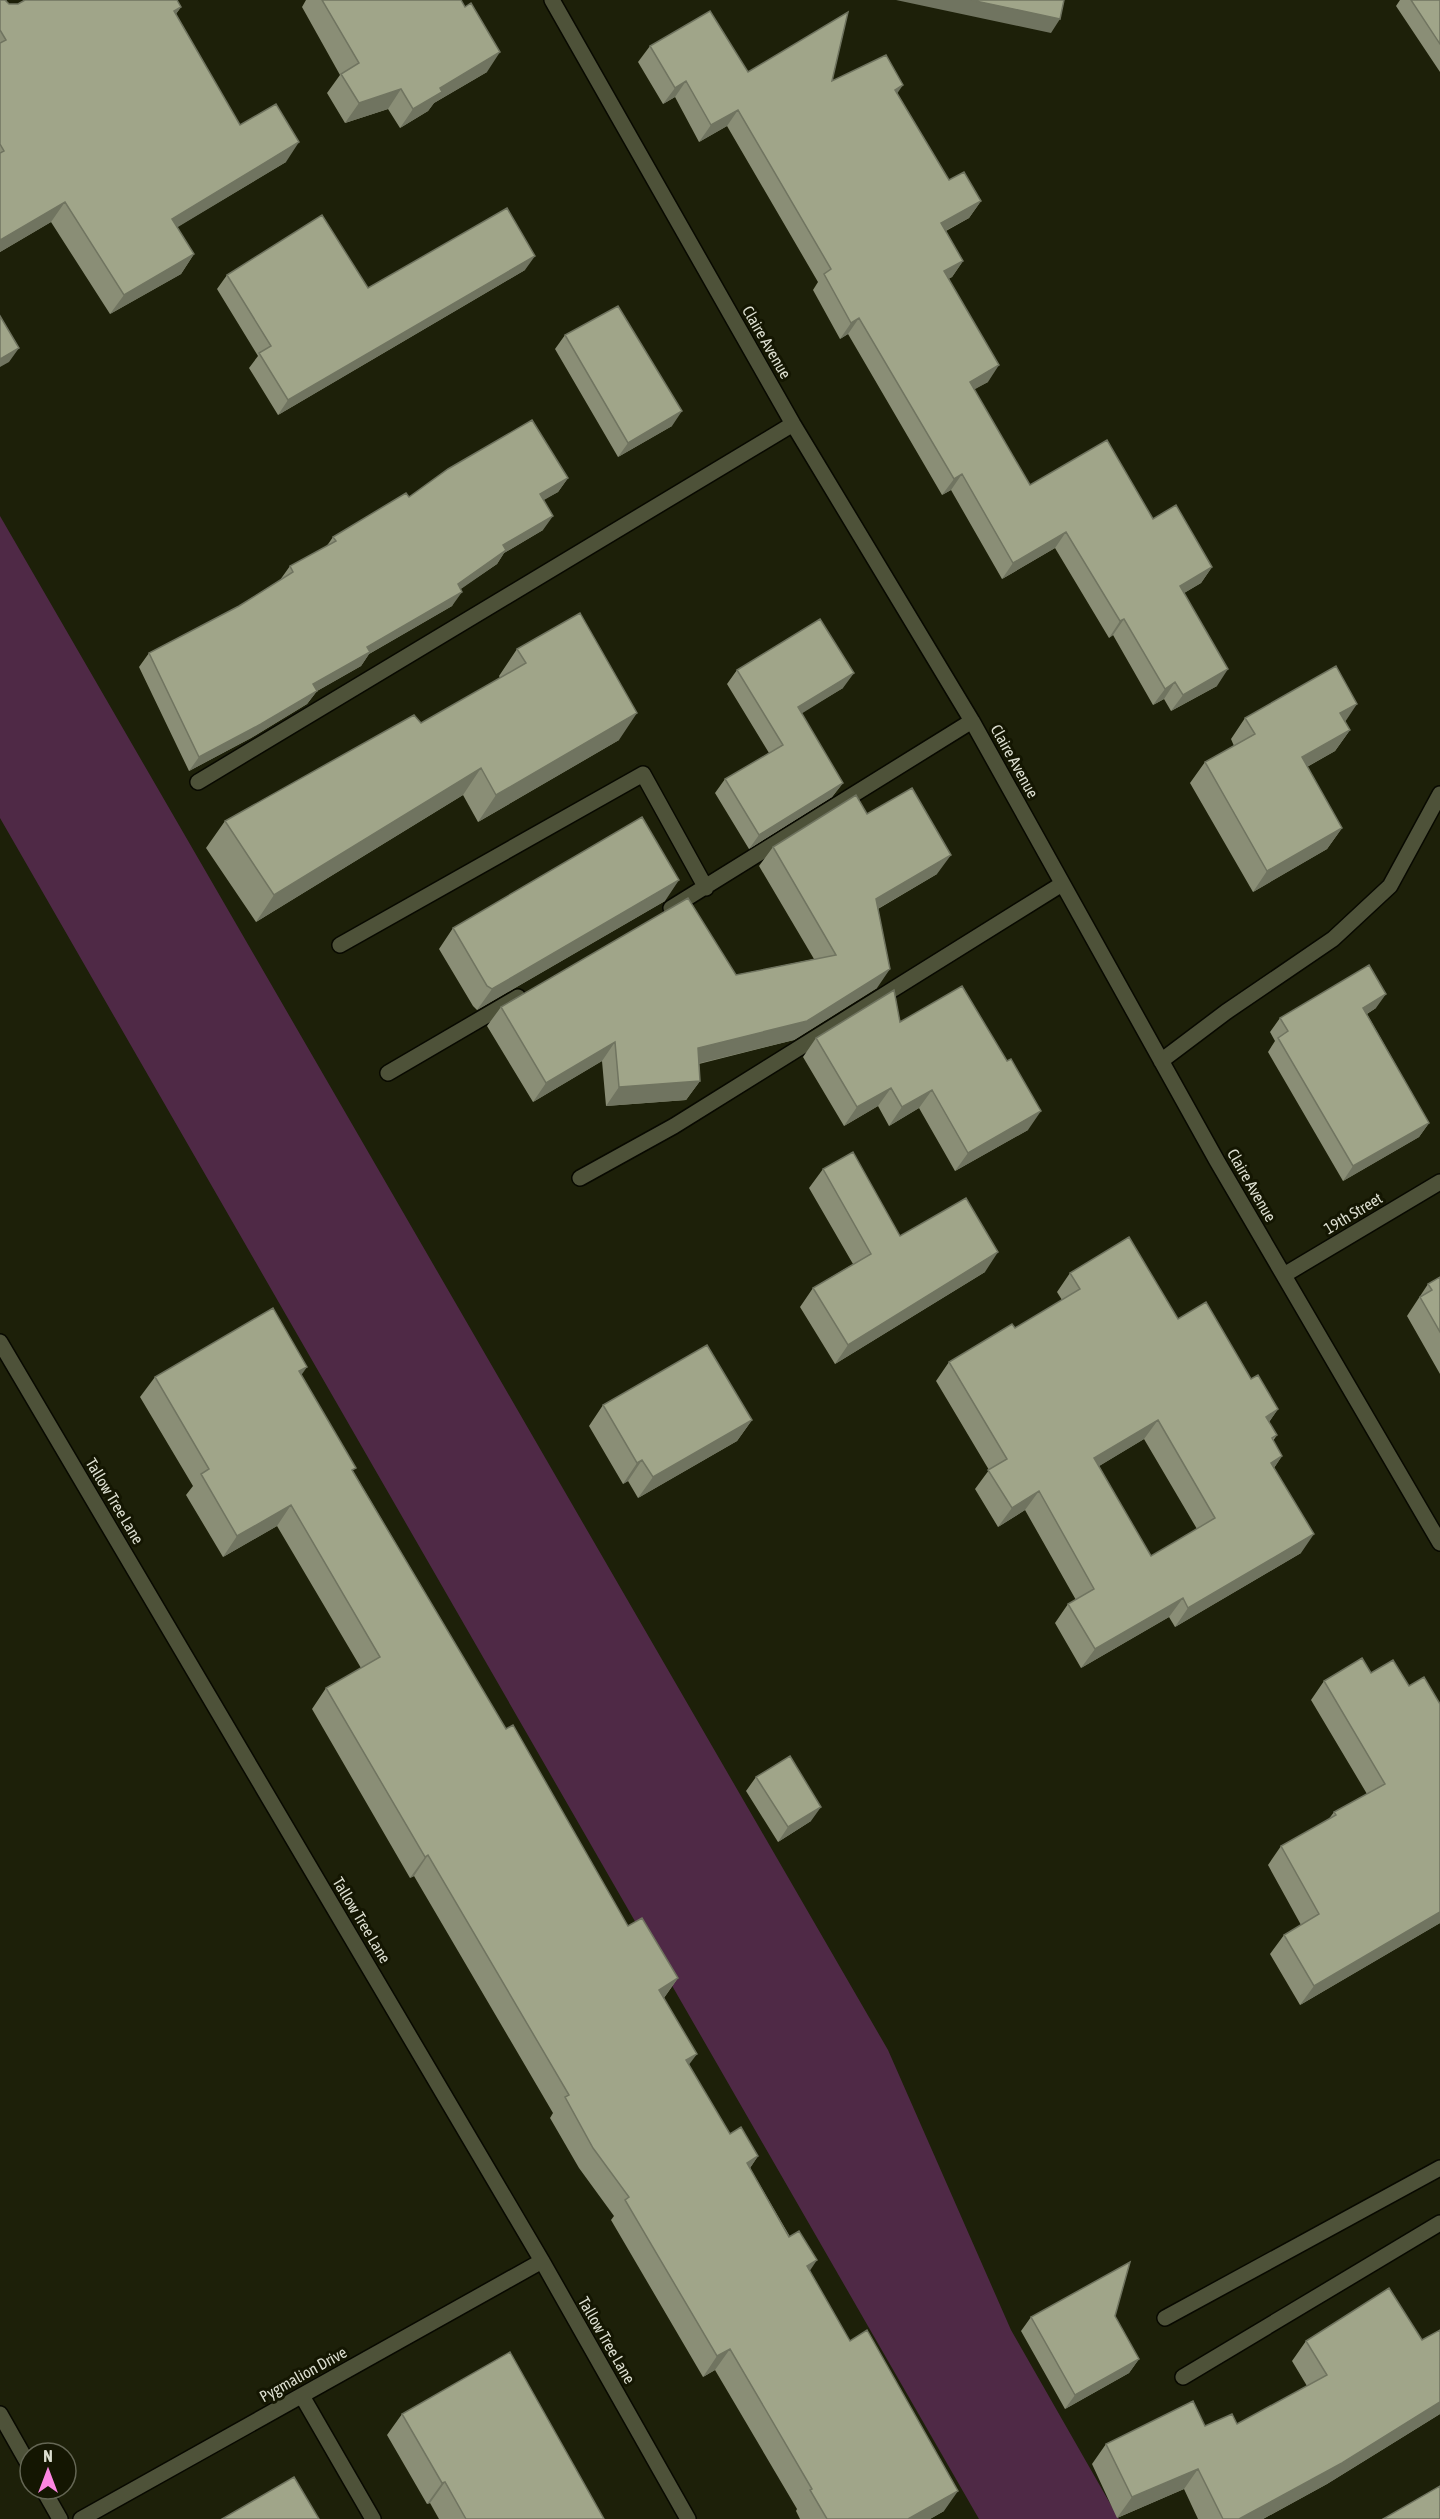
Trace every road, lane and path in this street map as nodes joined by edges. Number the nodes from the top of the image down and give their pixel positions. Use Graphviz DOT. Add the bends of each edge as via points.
graph roads {
  1 [pos="552,0"];
  2 [pos="793,424"];
  3 [pos="972,721"];
  4 [pos="198,783"];
  5 [pos="1440,794"];
  6 [pos="1062,884"];
  7 [pos="706,888"];
  8 [pos="655,918"];
  9 [pos="340,945"];
  10 [pos="532,989"];
  11 [pos="1161,1061"];
  12 [pos="388,1073"];
  13 [pos="580,1178"];
  14 [pos="1440,1182"];
  15 [pos="1284,1275"];
  16 [pos="0,1342"];
  17 [pos="1440,1543"];
  18 [pos="1440,2168"];
  19 [pos="1440,2223"];
  20 [pos="542,2261"];
  21 [pos="1165,2318"];
  22 [pos="1183,2377"];
  23 [pos="302,2396"];
  24 [pos="0,2414"];
  25 [pos="18,2446"];
  26 [pos="50,2501"];
  27 [pos="60,2519"];
  28 [pos="81,2519"];
  29 [pos="373,2519"];
  30 [pos="688,2519"];
  1 -- 2 [label="street, Claire Avenue"];
  2 -- 3 [label="street, Claire Avenue"];
  2 -- 4 [label="street"];
  3 -- 6 [label="street, Claire Avenue"];
  3 -- 7 [label="street"];
  5 -- 11 [label="street" via="1390,886 1332,939"];
  6 -- 11 [label="street, Claire Avenue"];
  6 -- 13 [label="street" via="674,1126"];
  7 -- 8 [label="street"];
  7 -- 9 [label="street" via="643,774"];
  10 -- 12 [label="street"];
  11 -- 15 [label="street, Claire Avenue"];
  14 -- 15 [label="street, 19th Street"];
  15 -- 17 [label="street, Claire Avenue"];
  16 -- 20 [label="street, Tallow Tree Lane"];
  18 -- 21 [label="street"];
  19 -- 22 [label="street"];
  20 -- 23 [label="street, Pygmalion Drive"];
  20 -- 30 [label="street, Tallow Tree Lane"];
  23 -- 28 [label="street, Pygmalion Drive"];
  23 -- 29 [label="street"];
  24 -- 25 [label="street"];
  26 -- 27 [label="street"];
}
